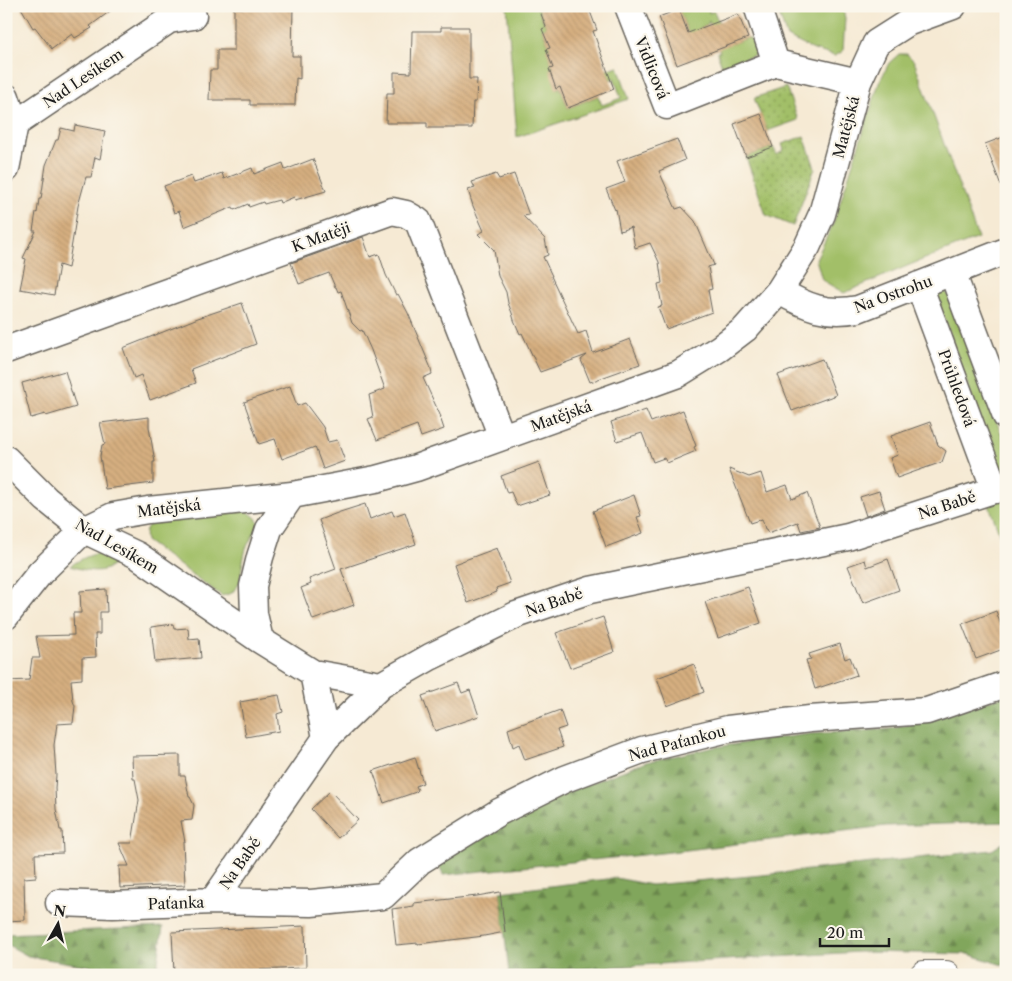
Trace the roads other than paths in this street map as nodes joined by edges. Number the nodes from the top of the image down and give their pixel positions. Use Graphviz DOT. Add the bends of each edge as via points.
graph roads {
  1 [pos="628,6"];
  2 [pos="757,6"];
  3 [pos="953,6"];
  4 [pos="193,16"];
  5 [pos="776,63"];
  6 [pos="858,82"];
  7 [pos="6,97"];
  8 [pos="14,124"];
  9 [pos="6,169"];
  10 [pos="1006,251"];
  11 [pos="952,272"];
  12 [pos="919,285"];
  13 [pos="779,292"];
  14 [pos="6,350"];
  15 [pos="1006,416"];
  16 [pos="502,437"];
  17 [pos="6,459"];
  18 [pos="1000,488"];
  19 [pos="292,495"];
  20 [pos="84,530"];
  21 [pos="6,616"];
  22 [pos="260,640"];
  23 [pos="313,673"];
  24 [pos="1006,684"];
  25 [pos="381,685"];
  26 [pos="326,738"];
  27 [pos="383,896"];
  28 [pos="213,902"];
  29 [pos="59,903"];
  30 [pos="924,975"];
  31 [pos="946,975"];
  1 -- 5 [label="street, Vidlicová" via="667,106"];
  2 -- 5 [label="street"];
  3 -- 6 [label="street, Matějská" via="909,22 876,43"];
  4 -- 8 [label="street, Nad Lesíkem" via="169,20"];
  5 -- 6 [label="street"];
  6 -- 13 [label="street, Matějská" via="822,214"];
  7 -- 8 [label="street"];
  8 -- 9 [label="street"];
  10 -- 11 [label="street, Na Ostrohu"];
  11 -- 12 [label="street, Na Ostrohu"];
  11 -- 15 [label="street"];
  12 -- 13 [label="street, Na Ostrohu" via="847,311 809,307"];
  12 -- 18 [label="street, Průhledová"];
  13 -- 16 [label="street, Matějská" via="745,329 678,374"];
  14 -- 16 [label="street, K Matěji" via="392,211 418,221"];
  16 -- 19 [label="street, Matějská" via="416,468"];
  17 -- 20 [label="street, Nad Lesíkem" via="46,499"];
  18 -- 25 [label="street, Na Babě" via="848,537 590,590 516,615"];
  19 -- 20 [label="street, Matějská" via="148,510 114,516"];
  19 -- 22 [label="street" via="269,529 253,586 254,614"];
  20 -- 21 [label="street, Matějská" via="40,573"];
  20 -- 22 [label="street, Nad Lesíkem" via="137,555"];
  22 -- 23 [label="street, Nad Lesíkem"];
  23 -- 25 [label="street"];
  23 -- 26 [label="street"];
  24 -- 27 [label="street, Nad Paťankou" via="927,710 728,729 642,750 564,778 499,812 420,861"];
  25 -- 26 [label="street, Na Babě"];
  26 -- 28 [label="street, Na Babě"];
  27 -- 28 [label="street, Paťanka" via="311,903"];
  28 -- 29 [label="street, Paťanka"];
  30 -- 31 [label="street"];
}
